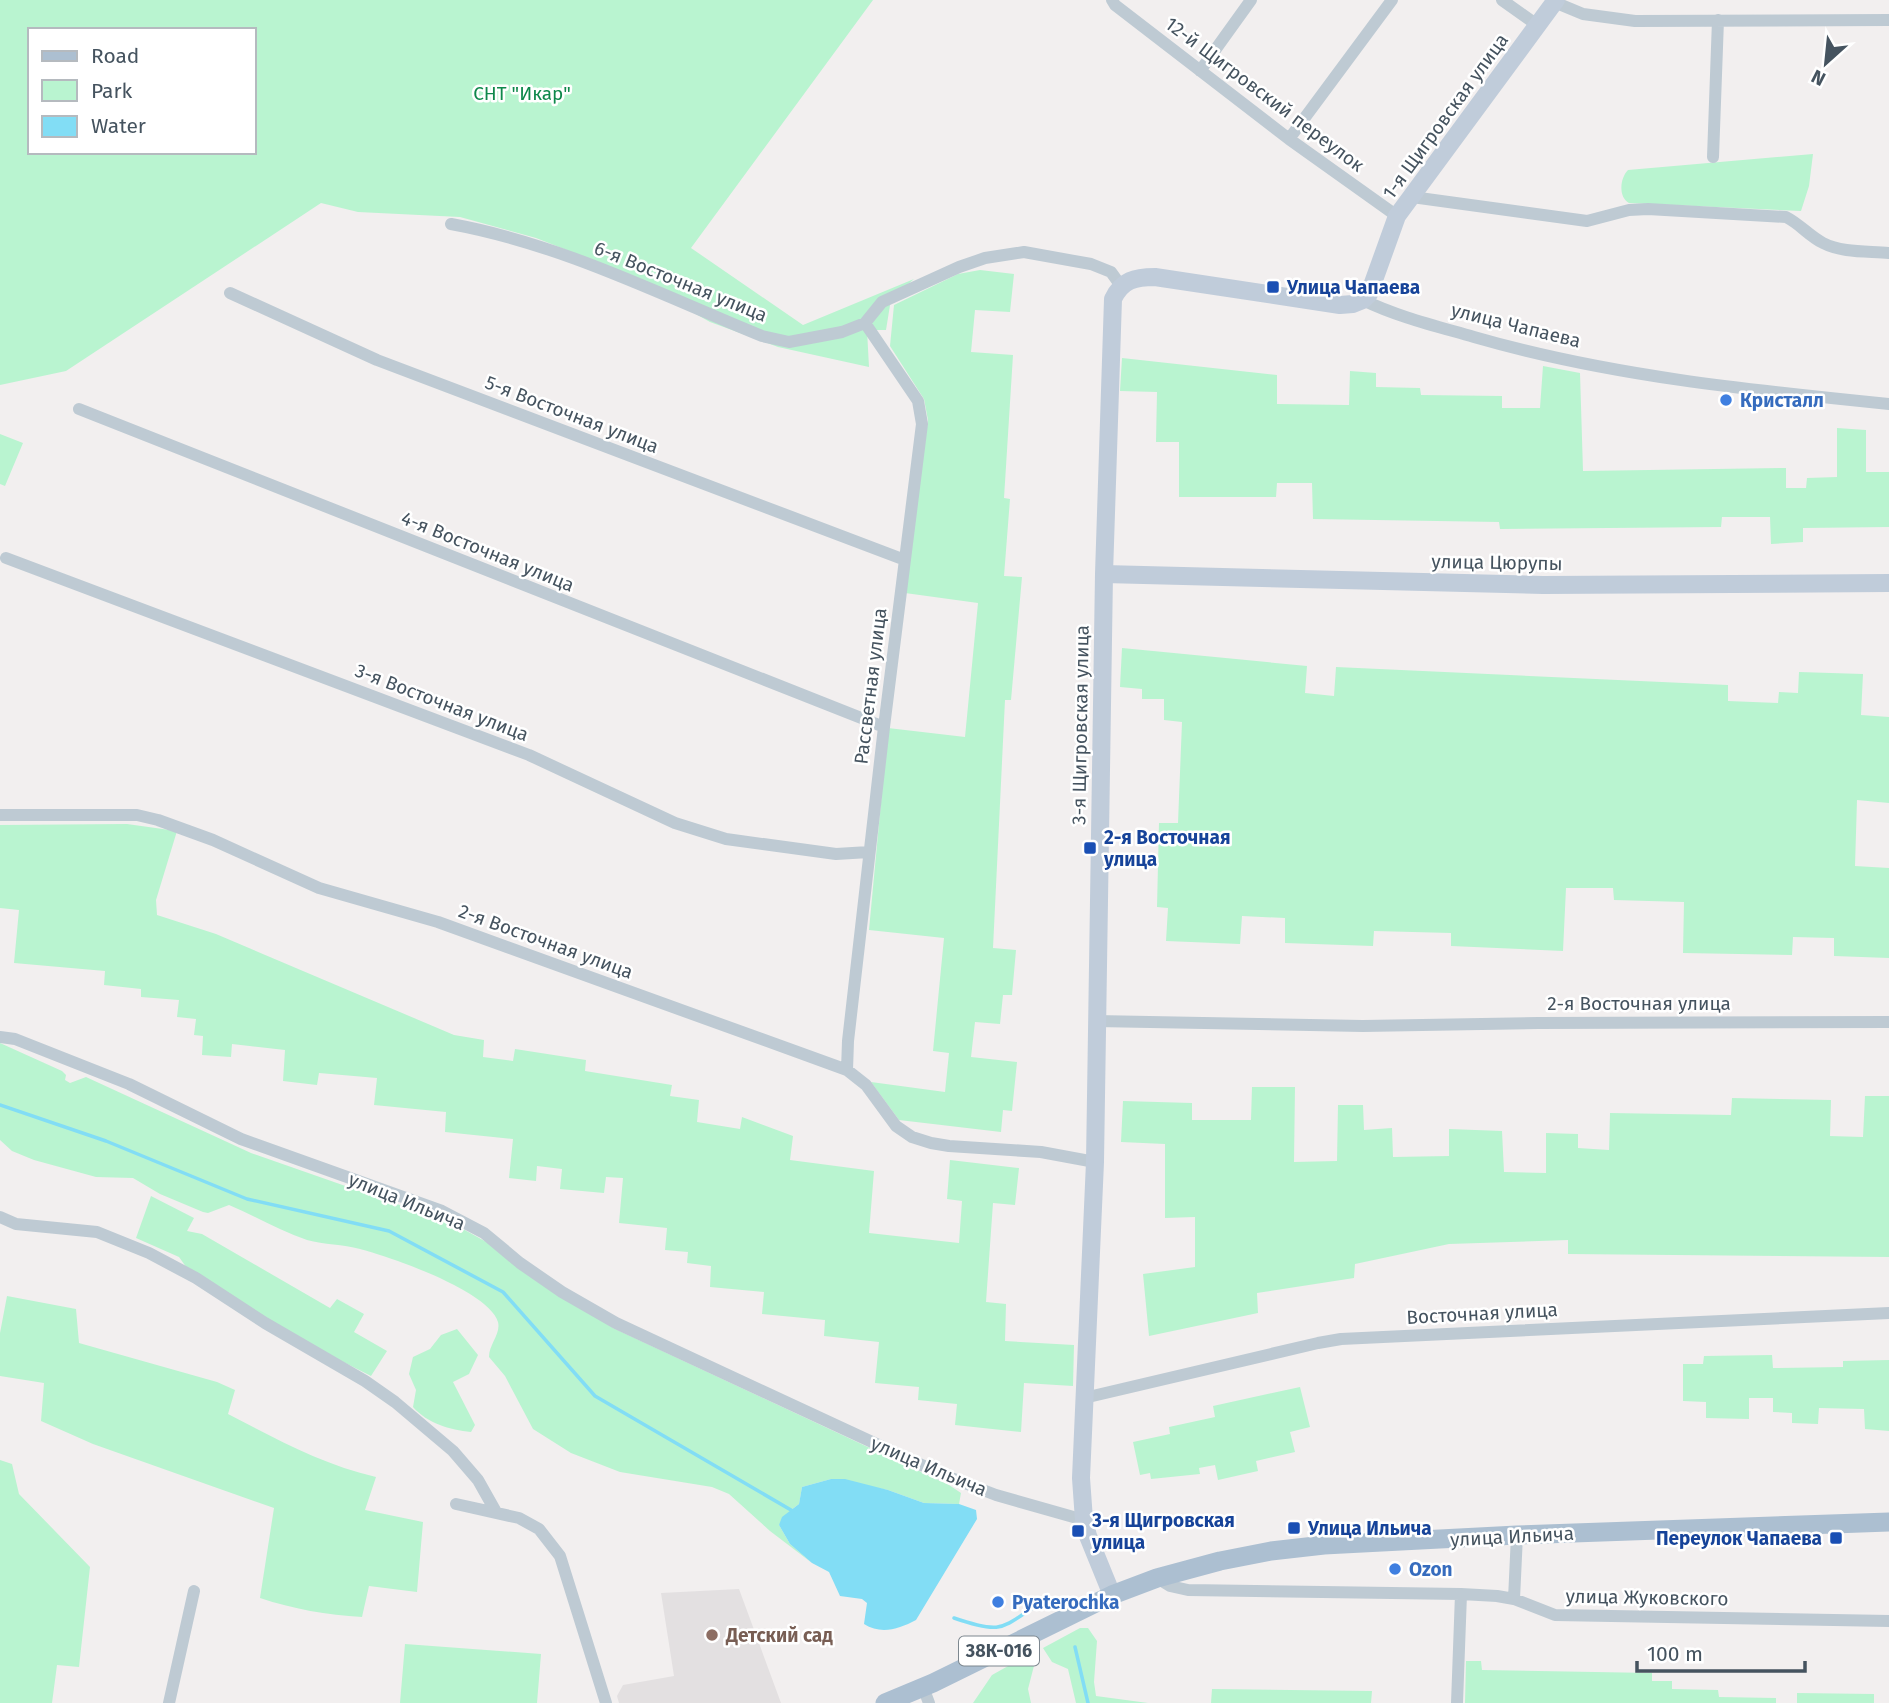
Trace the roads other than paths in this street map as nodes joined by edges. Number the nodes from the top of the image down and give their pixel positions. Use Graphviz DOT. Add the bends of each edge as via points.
graph roads {
  1 [pos="1112,0"];
  2 [pos="1251,0"];
  3 [pos="1392,0"];
  4 [pos="1502,0"];
  5 [pos="1555,1"];
  6 [pos="1718,20"];
  7 [pos="1889,20"];
  8 [pos="1537,25"];
  9 [pos="1200,71"];
  10 [pos="1289,139"];
  11 [pos="1713,157"];
  12 [pos="1412,197"];
  13 [pos="1397,216"];
  14 [pos="451,224"];
  15 [pos="1889,253"];
  16 [pos="1121,286"];
  17 [pos="230,293"];
  18 [pos="1363,300"];
  19 [pos="865,323"];
  20 [pos="1889,404"];
  21 [pos="79,410"];
  22 [pos="6,558"];
  23 [pos="905,560"];
  24 [pos="1104,574"];
  25 [pos="1889,583"];
  26 [pos="884,727"];
  27 [pos="0,816"];
  28 [pos="869,852"];
  29 [pos="1096,1021"];
  30 [pos="1889,1022"];
  31 [pos="0,1037"];
  32 [pos="847,1070"];
  33 [pos="1095,1162"];
  34 [pos="0,1217"];
  35 [pos="1889,1313"];
  36 [pos="1084,1398"];
  37 [pos="457,1504"];
  38 [pos="496,1512"];
  39 [pos="1084,1520"];
  40 [pos="1889,1521"];
  41 [pos="1517,1535"];
  42 [pos="1157,1578"];
  43 [pos="194,1591"];
  44 [pos="1461,1594"];
  45 [pos="1112,1595"];
  46 [pos="1514,1599"];
  47 [pos="1889,1621"];
  48 [pos="926,1695"];
  49 [pos="169,1703"];
  50 [pos="606,1703"];
  51 [pos="885,1703"];
  52 [pos="1457,1703"];
  1 -- 9 [label="street, 12-й Щигровский переулок"];
  2 -- 9 [label="street"];
  3 -- 10 [label="street"];
  4 -- 8 [label="street"];
  5 -- 6 [label="street" via="1602,18"];
  5 -- 8 [label="street, 1-я Щигровская улица"];
  6 -- 7 [label="street"];
  6 -- 11 [label="street"];
  8 -- 12 [label="street, 1-я Щигровская улица"];
  9 -- 10 [label="street, 12-й Щигровский переулок"];
  10 -- 13 [label="street, 12-й Щигровский переулок"];
  12 -- 13 [label="street, 1-я Щигровская улица"];
  12 -- 15 [label="street" via="1587,221 1648,209 1786,217 1825,244"];
  13 -- 18 [label="street, 1-я Щигровская улица" via="1375,280"];
  14 -- 19 [label="street, 6-я Восточная улица" via="587,262 762,336 789,342"];
  16 -- 18 [label="street" via="1134,278 1155,277 1339,305"];
  16 -- 19 [label="street, 6-я Восточная улица" via="1111,272 1091,264 1024,251 959,267 882,302"];
  16 -- 24 [label="street, 3-я Щигровская улица" via="1111,307"];
  17 -- 23 [label="street, 5-я Восточная улица" via="377,360"];
  18 -- 20 [label="street, улица Чапаева" via="1388,313 1537,355 1667,379"];
  19 -- 23 [label="street, Рассветная улица" via="918,401 922,424"];
  21 -- 26 [label="street, 4-я Восточная улица"];
  22 -- 28 [label="street, 3-я Восточная улица" via="529,755 675,823 726,839 836,854"];
  23 -- 26 [label="street, Рассветная улица"];
  24 -- 25 [label="street, улица Цюрупы" via="1543,584"];
  24 -- 29 [label="street, 3-я Щигровская улица"];
  26 -- 28 [label="street, Рассветная улица"];
  27 -- 32 [label="street, 2-я Восточная улица" via="137,815 158,820 319,888 438,922"];
  28 -- 32 [label="street, Рассветная улица"];
  29 -- 30 [label="street, 2-я Восточная улица" via="1363,1026"];
  29 -- 33 [label="street, 3-я Щигровская улица"];
  31 -- 39 [label="street, улица Ильича" via="129,1084 240,1139 442,1211 484,1233 562,1292 617,1323 941,1474"];
  32 -- 33 [label="street, 2-я Восточная улица" via="866,1085 896,1126 912,1137 940,1145 1041,1152"];
  33 -- 36 [label="street, 3-я Щигровская улица"];
  34 -- 38 [label="street" via="16,1224 97,1232 196,1278 396,1402 453,1451 478,1480"];
  35 -- 36 [label="street, Восточная улица" via="1341,1339"];
  36 -- 39 [label="street, 3-я Щигровская улица"];
  37 -- 38 [label="street"];
  38 -- 50 [label="street" via="539,1529 560,1556"];
  39 -- 45 [label="street"];
  40 -- 41 [label="main road, улица Ильича"];
  41 -- 42 [label="main road, улица Ильича" via="1271,1551"];
  41 -- 46 [label="street"];
  42 -- 44 [label="street, улица Жуковского" via="1188,1590"];
  42 -- 45 [label="main road, улица Ильича"];
  43 -- 49 [label="street"];
  44 -- 46 [label="street, улица Жуковского"];
  44 -- 52 [label="street"];
  45 -- 48 [label="main road, 38К-016"];
  46 -- 47 [label="street, улица Жуковского" via="1555,1615"];
  48 -- 51 [label="main road, 38К-016"];
}
